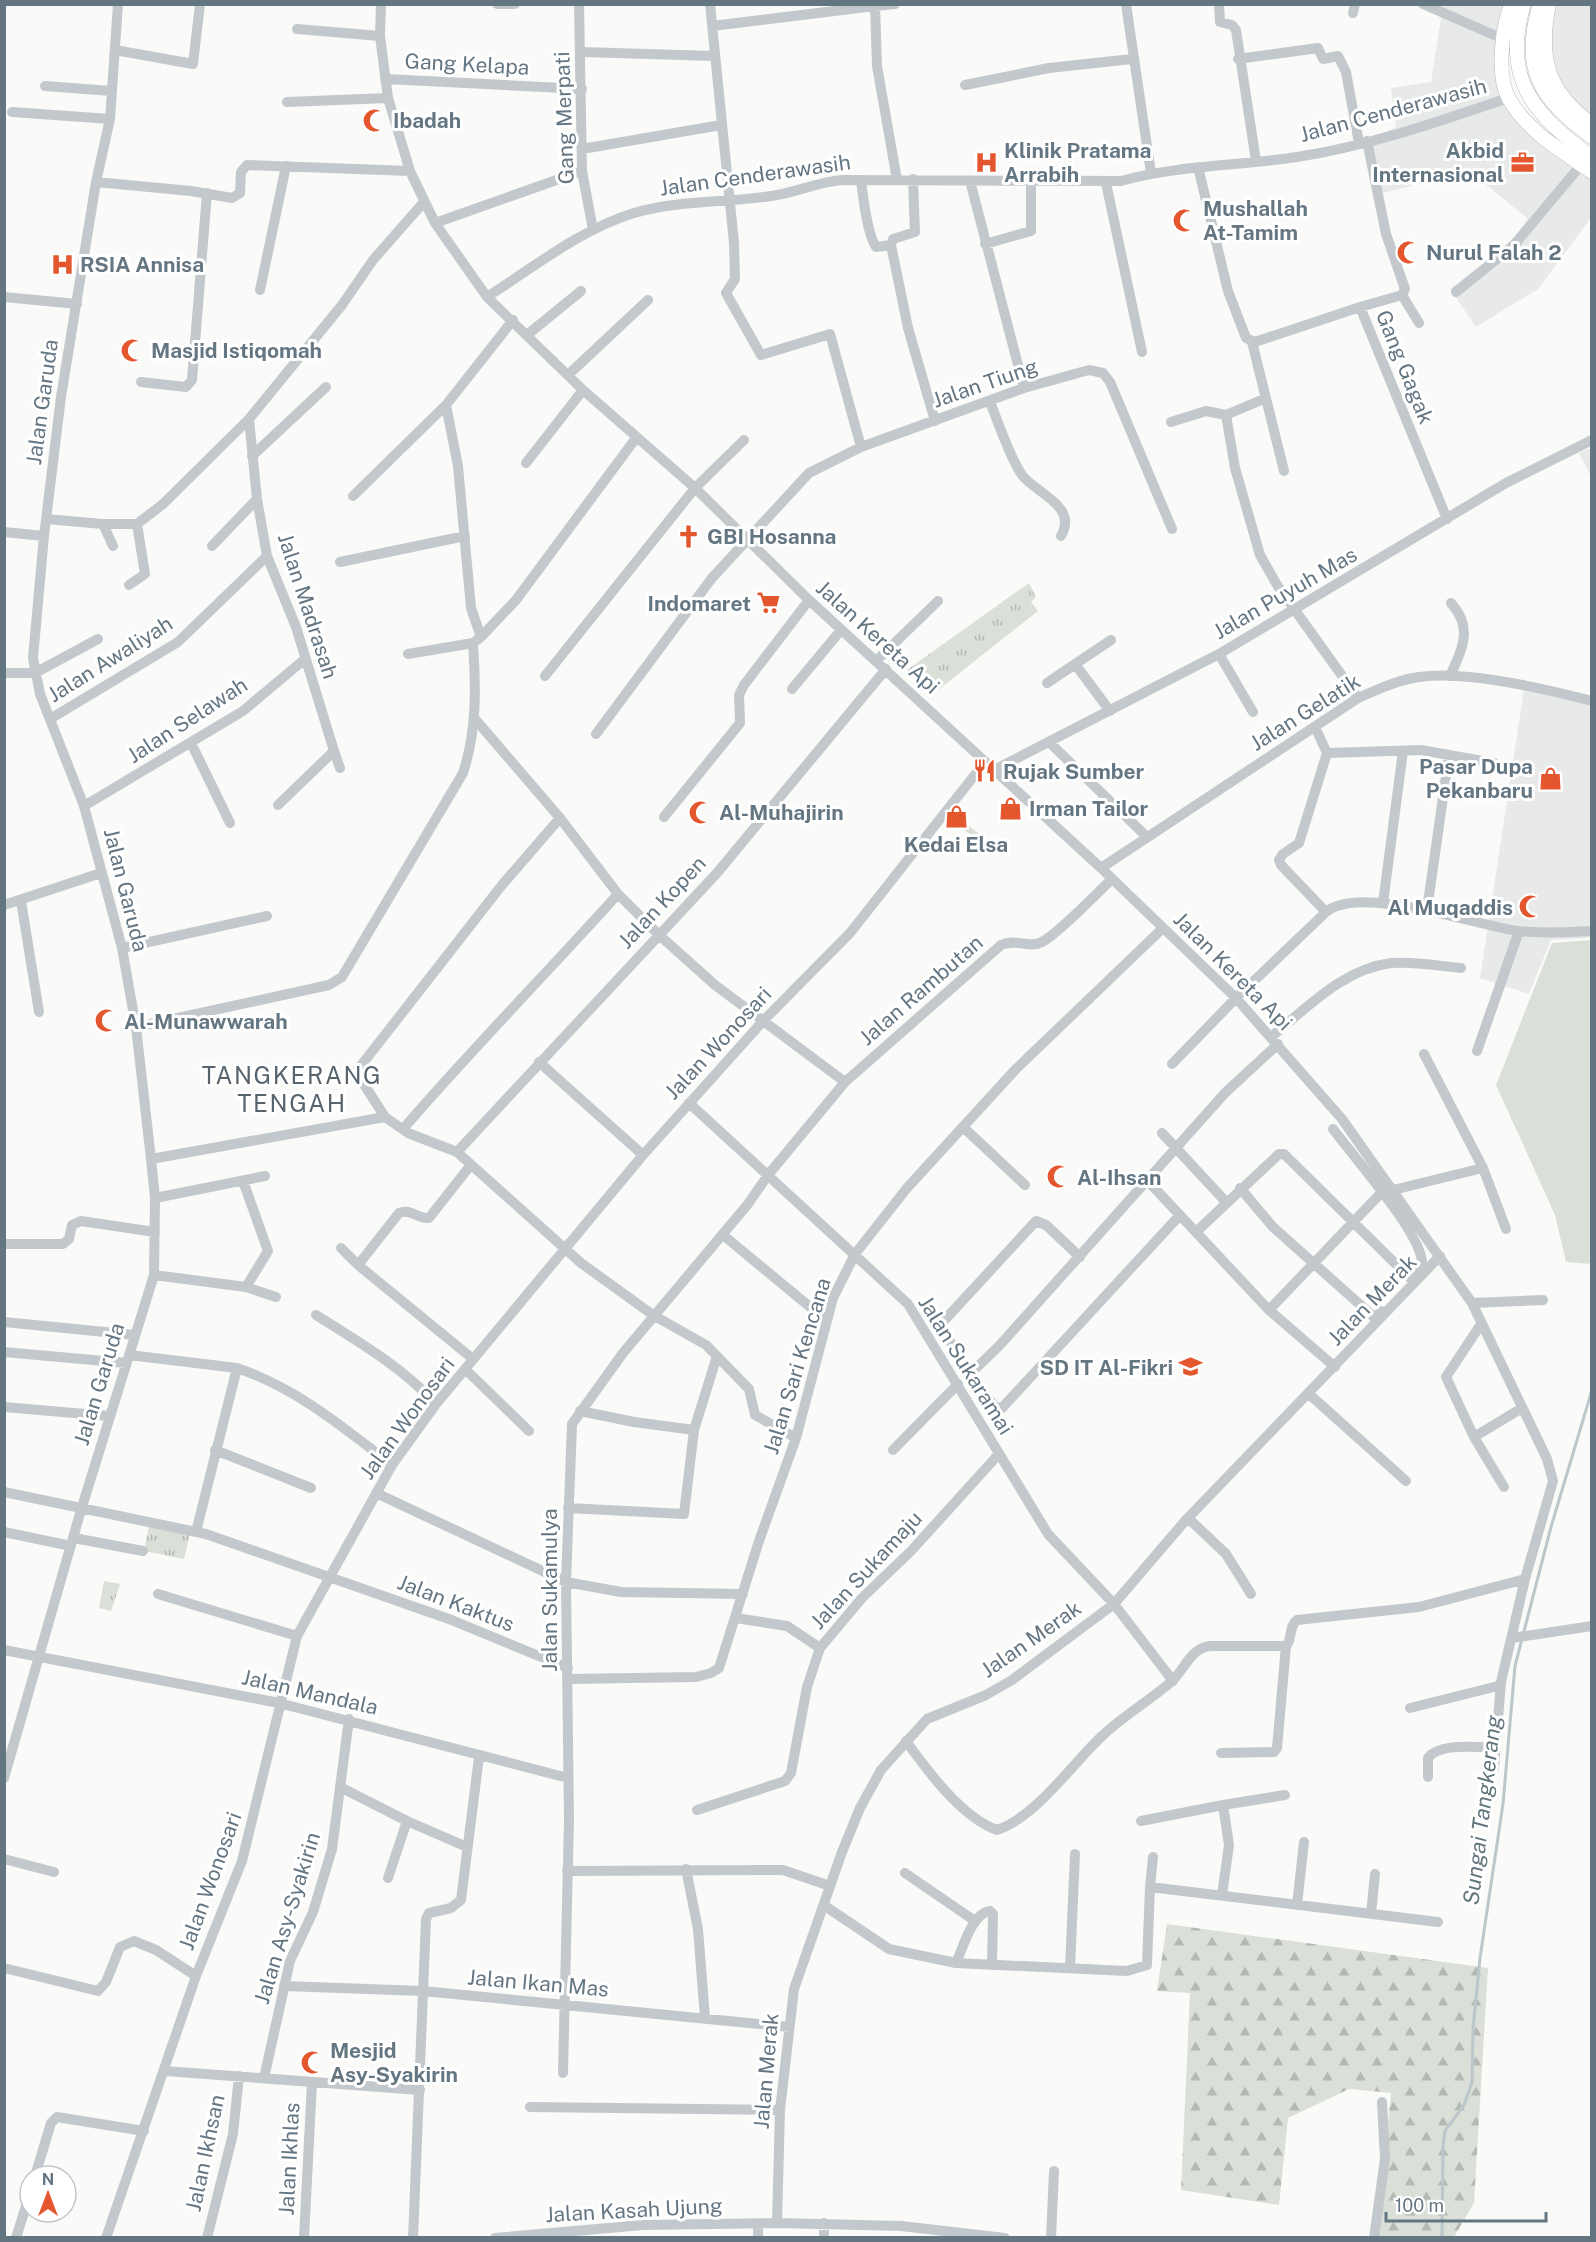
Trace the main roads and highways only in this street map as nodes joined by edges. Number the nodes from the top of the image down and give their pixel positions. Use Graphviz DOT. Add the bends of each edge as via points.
graph roads {
  1 [pos="1511,4"];
  2 [pos="1524,4"];
  3 [pos="1540,4"];
  4 [pos="1549,4"];
  5 [pos="1592,124"];
  6 [pos="1592,137"];
  7 [pos="1588,164"];
  1 -- 7 [label="main road" via="1502,59 1508,98 1538,133"];
  2 -- 7 [label="main road" via="1515,53 1521,81 1544,118"];
  3 -- 6 [label="main road" via="1531,39 1534,70 1556,109"];
  4 -- 5 [label="main road" via="1544,42 1547,69 1560,95"];
}
